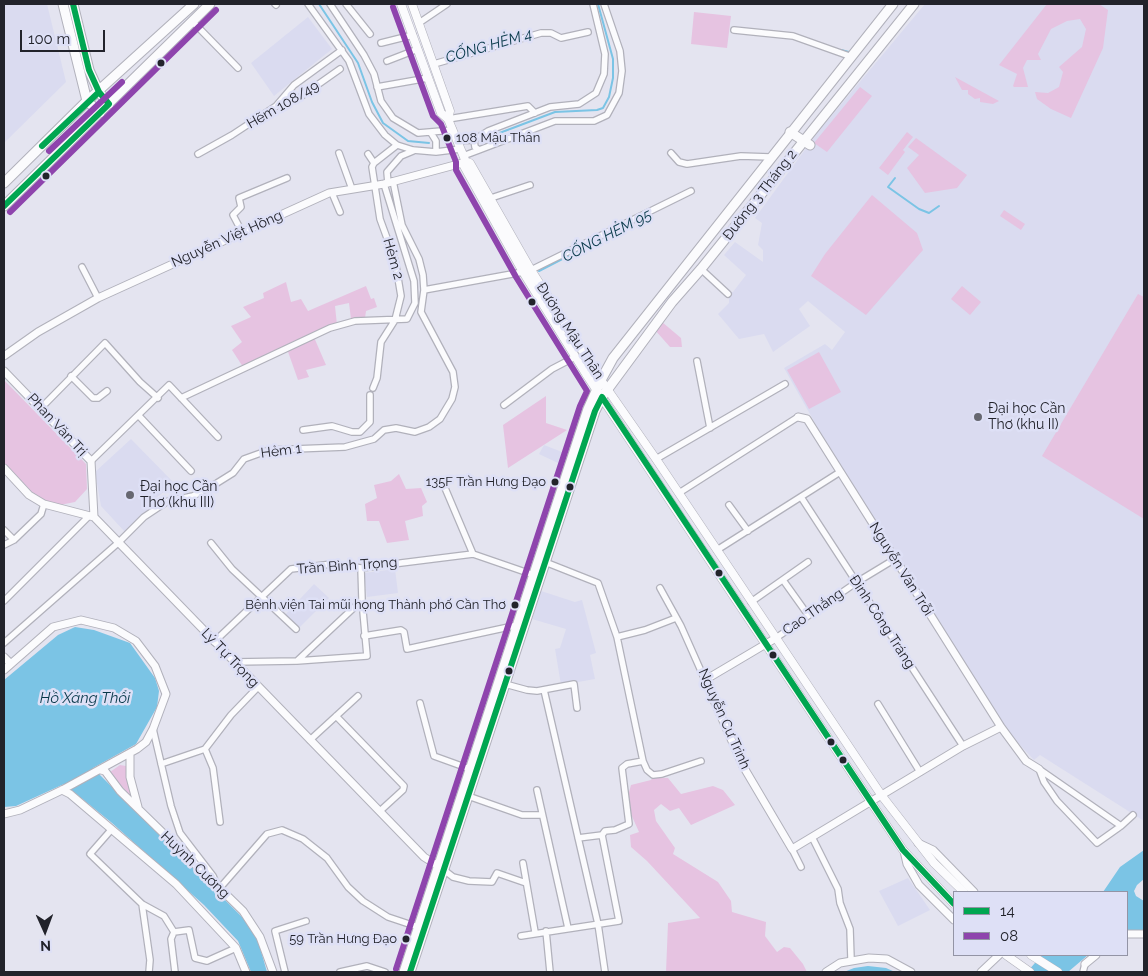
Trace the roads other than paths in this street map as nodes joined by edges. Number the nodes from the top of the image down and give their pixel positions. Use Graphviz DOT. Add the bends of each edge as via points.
graph roads {
  1 [pos="63,4"];
  2 [pos="73,4"];
  3 [pos="194,4"];
  4 [pos="210,4"];
  5 [pos="308,4"];
  6 [pos="330,4"];
  7 [pos="346,4"];
  8 [pos="401,4"];
  9 [pos="412,4"];
  10 [pos="447,4"];
  11 [pos="593,4"];
  12 [pos="604,4"];
  13 [pos="893,4"];
  14 [pos="914,4"];
  15 [pos="193,22"];
  16 [pos="419,23"];
  17 [pos="734,30"];
  18 [pos="588,32"];
  19 [pos="370,34"];
  20 [pos="413,35"];
  21 [pos="381,43"];
  22 [pos="418,49"];
  23 [pos="342,50"];
  24 [pos="852,58"];
  25 [pos="387,61"];
  26 [pos="434,64"];
  27 [pos="238,68"];
  28 [pos="340,69"];
  29 [pos="428,78"];
  30 [pos="377,87"];
  31 [pos="99,92"];
  32 [pos="87,102"];
  33 [pos="109,104"];
  34 [pos="276,106"];
  35 [pos="536,113"];
  36 [pos="100,114"];
  37 [pos="448,119"];
  38 [pos="453,130"];
  39 [pos="790,132"];
  40 [pos="431,133"];
  41 [pos="474,140"];
  42 [pos="807,142"];
  43 [pos="397,145"];
  44 [pos="413,150"];
  45 [pos="478,150"];
  46 [pos="436,152"];
  47 [pos="339,153"];
  48 [pos="198,154"];
  49 [pos="368,154"];
  50 [pos="463,154"];
  51 [pos="671,154"];
  52 [pos="770,157"];
  53 [pos="374,163"];
  54 [pos="287,178"];
  55 [pos="4,183"];
  56 [pos="388,183"];
  57 [pos="374,185"];
  58 [pos="530,185"];
  59 [pos="352,189"];
  60 [pos="691,191"];
  61 [pos="332,193"];
  62 [pos="491,198"];
  63 [pos="4,206"];
  64 [pos="340,212"];
  65 [pos="242,232"];
  66 [pos="82,267"];
  67 [pos="701,270"];
  68 [pos="527,271"];
  69 [pos="424,290"];
  70 [pos="728,294"];
  71 [pos="98,298"];
  72 [pos="395,320"];
  73 [pos="4,356"];
  74 [pos="576,357"];
  75 [pos="697,361"];
  76 [pos="4,371"];
  77 [pos="71,376"];
  78 [pos="601,380"];
  79 [pos="785,384"];
  80 [pos="373,388"];
  81 [pos="607,388"];
  82 [pos="107,392"];
  83 [pos="600,393"];
  84 [pos="370,395"];
  85 [pos="158,398"];
  86 [pos="181,398"];
  87 [pos="504,405"];
  88 [pos="42,408"];
  89 [pos="139,416"];
  90 [pos="798,417"];
  91 [pos="710,428"];
  92 [pos="303,430"];
  93 [pos="218,437"];
  94 [pos="656,459"];
  95 [pos="91,461"];
  96 [pos="4,468"];
  97 [pos="192,471"];
  98 [pos="840,472"];
  99 [pos="445,488"];
  100 [pos="680,493"];
  101 [pos="801,497"];
  102 [pos="44,504"];
  103 [pos="729,505"];
  104 [pos="694,516"];
  105 [pos="91,517"];
  106 [pos="684,522"];
  107 [pos="4,530"];
  108 [pos="748,531"];
  109 [pos="14,540"];
  110 [pos="118,543"];
  111 [pos="212,543"];
  112 [pos="4,545"];
  113 [pos="717,550"];
  114 [pos="473,554"];
  115 [pos="895,559"];
  116 [pos="545,562"];
  117 [pos="808,562"];
  118 [pos="361,568"];
  119 [pos="534,575"];
  120 [pos="784,580"];
  121 [pos="857,582"];
  122 [pos="660,588"];
  123 [pos="261,596"];
  124 [pos="4,600"];
  125 [pos="362,600"];
  126 [pos="752,602"];
  127 [pos="808,615"];
  128 [pos="676,618"];
  129 [pos="518,625"];
  130 [pos="296,629"];
  131 [pos="364,636"];
  132 [pos="617,636"];
  133 [pos="776,638"];
  134 [pos="214,642"];
  135 [pos="4,643"];
  136 [pos="766,644"];
  137 [pos="4,657"];
  138 [pos="296,661"];
  139 [pos="234,662"];
  140 [pos="11,664"];
  141 [pos="4,670"];
  142 [pos="705,680"];
  143 [pos="505,684"];
  144 [pos="258,687"];
  145 [pos="544,690"];
  146 [pos="358,696"];
  147 [pos="420,703"];
  148 [pos="878,704"];
  149 [pos="577,708"];
  150 [pos="336,716"];
  151 [pos="1001,727"];
  152 [pos="153,729"];
  153 [pos="310,740"];
  154 [pos="962,746"];
  155 [pos="205,749"];
  156 [pos="130,754"];
  157 [pos="643,761"];
  158 [pos="701,761"];
  159 [pos="161,764"];
  160 [pos="470,769"];
  161 [pos="1039,769"];
  162 [pos="100,770"];
  163 [pos="920,772"];
  164 [pos="64,789"];
  165 [pos="537,790"];
  166 [pos="468,796"];
  167 [pos="882,796"];
  168 [pos="871,802"];
  169 [pos="139,809"];
  170 [pos="380,811"];
  171 [pos="4,814"];
  172 [pos="542,815"];
  173 [pos="1133,816"];
  174 [pos="220,822"];
  175 [pos="1121,826"];
  176 [pos="111,830"];
  177 [pos="602,835"];
  178 [pos="812,837"];
  179 [pos="578,838"];
  180 [pos="918,843"];
  181 [pos="792,849"];
  182 [pos="904,850"];
  183 [pos="523,863"];
  184 [pos="801,867"];
  185 [pos="441,868"];
  186 [pos="526,883"];
  187 [pos="219,888"];
  188 [pos="963,891"];
  189 [pos="973,891"];
  190 [pos="953,903"];
  191 [pos="142,904"];
  192 [pos="953,919"];
  193 [pos="306,921"];
  194 [pos="598,924"];
  195 [pos="418,927"];
  196 [pos="568,928"];
  197 [pos="546,931"];
  198 [pos="174,932"];
  199 [pos="535,932"];
  200 [pos="1128,934"];
  201 [pos="1144,934"];
  202 [pos="521,936"];
  203 [pos="236,948"];
  204 [pos="995,956"];
  205 [pos="1007,956"];
  206 [pos="1033,956"];
  207 [pos="1095,956"];
  208 [pos="851,960"];
  209 [pos="1085,964"];
  210 [pos="149,972"];
  211 [pos="175,972"];
  212 [pos="246,972"];
  213 [pos="273,972"];
  214 [pos="285,972"];
  215 [pos="340,972"];
  216 [pos="385,972"];
  217 [pos="404,972"];
  218 [pos="410,972"];
  219 [pos="550,972"];
  220 [pos="605,972"];
  221 [pos="826,972"];
  222 [pos="911,972"];
  223 [pos="982,972"];
  224 [pos="1030,972"];
  225 [pos="1058,972"];
  226 [pos="1083,972"];
  1 -- 32 [label="main road"];
  2 -- 31 [label="main road" via="89,70"];
  3 -- 31 [label="main road"];
  4 -- 15 [label="main road"];
  5 -- 23 [label="street"];
  6 -- 30 [label="street" via="364,55"];
  7 -- 19 [label="street"];
  8 -- 20 [label="main road, Đường Mậu Thân"];
  9 -- 16 [label="main road, Đường Mậu Thân"];
  10 -- 16 [label="street"];
  11 -- 35 [label="street" via="605,54 599,89 579,104 550,107"];
  12 -- 45 [label="street" via="620,51 622,71 619,93 607,115 594,121 555,121"];
  13 -- 24 [label="main road, Đường 3 Tháng 2"];
  14 -- 42 [label="main road, Đường 3 Tháng 2" via="902,26"];
  15 -- 27 [label="street"];
  15 -- 33 [label="main road"];
  16 -- 26 [label="main road, Đường Mậu Thân"];
  17 -- 24 [label="street" via="793,36"];
  18 -- 26 [label="street" via="561,38 541,33"];
  20 -- 21 [label="street"];
  20 -- 22 [label="main road, Đường Mậu Thân"];
  22 -- 25 [label="street"];
  22 -- 29 [label="main road, Đường Mậu Thân"];
  23 -- 34 [label="street" via="294,85"];
  23 -- 43 [label="street" via="350,61 371,119"];
  24 -- 39 [label="main road, Đường 3 Tháng 2"];
  26 -- 37 [label="main road, Đường Mậu Thân" via="450,111"];
  28 -- 34 [label="street, Hẽm 108/49" via="296,100"];
  29 -- 30 [label="street"];
  29 -- 37 [label="main road, Đường Mậu Thân" via="441,113"];
  30 -- 40 [label="street" via="381,101 393,118 410,130"];
  31 -- 32 [label="main road"];
  31 -- 33 [label="main road"];
  32 -- 36 [label="main road"];
  32 -- 55 [label="main road"];
  33 -- 36 [label="main road"];
  34 -- 48 [label="street, Hẽm 108/49"];
  35 -- 37 [label="street" via="528,106"];
  35 -- 41 [label="street" via="488,131"];
  36 -- 63 [label="main road"];
  37 -- 38 [label="main road, Đường Mậu Thân"];
  38 -- 40 [label="street"];
  38 -- 50 [label="main road, Đường Mậu Thân"];
  39 -- 42 [label="main road"];
  39 -- 52 [label="main road, Đường 3 Tháng 2"];
  40 -- 46 [label="street" via="436,141"];
  41 -- 45 [label="street"];
  41 -- 50 [label="street"];
  42 -- 67 [label="main road, Đường 3 Tháng 2"];
  43 -- 44 [label="street"];
  43 -- 53 [label="street"];
  44 -- 46 [label="street"];
  44 -- 56 [label="street" via="400,156 387,172"];
  45 -- 50 [label="street"];
  46 -- 50 [label="street"];
  47 -- 59 [label="street"];
  49 -- 53 [label="street"];
  50 -- 56 [label="street, Nguyễn Việt Hồng"];
  50 -- 62 [label="main road, Đường Mậu Thân"];
  50 -- 68 [label="main road, Đường Mậu Thân" via="464,166"];
  51 -- 52 [label="street" via="687,164 741,156"];
  52 -- 78 [label="main road, Đường 3 Tháng 2" via="614,358"];
  53 -- 57 [label="street"];
  54 -- 65 [label="street" via="239,198 242,207 233,215"];
  56 -- 57 [label="street, Nguyễn Việt Hồng"];
  56 -- 69 [label="street, Hẻm 1" via="403,229 419,259"];
  56 -- 72 [label="street" via="396,229 412,273 416,295 410,316 404,321"];
  57 -- 59 [label="street, Nguyễn Việt Hồng"];
  57 -- 72 [label="street, Hẻm 2" via="380,219 395,260 400,286"];
  58 -- 62 [label="street"];
  59 -- 61 [label="street, Nguyễn Việt Hồng"];
  60 -- 68 [label="street"];
  61 -- 64 [label="street"];
  61 -- 65 [label="street, Nguyễn Việt Hồng"];
  62 -- 68 [label="main road, Đường Mậu Thân"];
  65 -- 71 [label="street, Nguyễn Việt Hồng"];
  66 -- 71 [label="street"];
  67 -- 70 [label="street"];
  67 -- 81 [label="main road, Đường 3 Tháng 2" via="672,302"];
  68 -- 69 [label="street"];
  68 -- 74 [label="main road, Đường Mậu Thân"];
  68 -- 78 [label="main road, Đường Mậu Thân"];
  69 -- 110 [label="street, Hẻm 1" via="421,312 453,372 455,387 440,419 415,432 396,428 384,430 374,439 345,447 255,453 217,483 193,496 168,501 156,508"];
  71 -- 73 [label="street, Nguyễn Việt Hồng" via="38,332"];
  72 -- 80 [label="street, Hẻm 2" via="382,342"];
  72 -- 86 [label="street" via="355,321 330,328"];
  74 -- 83 [label="main road, Đường Mậu Thân"];
  74 -- 87 [label="street" via="552,369"];
  75 -- 91 [label="street"];
  76 -- 88 [label="street, Phan Văn Trị"];
  77 -- 82 [label="street" via="93,398"];
  77 -- 85 [label="street" via="105,343"];
  77 -- 88 [label="street"];
  78 -- 81 [label="main road, Đường Mậu Thân"];
  78 -- 83 [label="main road, Đường 3 Tháng 2"];
  79 -- 91 [label="street"];
  81 -- 83 [label="main road, Đường 3 Tháng 2"];
  81 -- 94 [label="main road, Đường Mậu Thân"];
  83 -- 106 [label="main road, Đường Mậu Thân"];
  83 -- 116 [label="main road"];
  83 -- 119 [label="main road" via="588,409"];
  84 -- 92 [label="street" via="370,422 360,432 332,426"];
  85 -- 86 [label="street" via="169,385"];
  85 -- 89 [label="street"];
  86 -- 93 [label="street"];
  88 -- 95 [label="street, Phan Văn Trị"];
  89 -- 95 [label="street"];
  89 -- 97 [label="street"];
  90 -- 98 [label="street, Nguyễn Văn Trỗi" via="807,419"];
  90 -- 100 [label="street"];
  91 -- 94 [label="street"];
  94 -- 100 [label="main road, Đường Mậu Thân"];
  95 -- 105 [label="street, Phan Văn Trị"];
  96 -- 102 [label="street" via="29,495"];
  98 -- 101 [label="street"];
  98 -- 115 [label="street, Nguyễn Văn Trỗi"];
  99 -- 114 [label="street"];
  100 -- 104 [label="main road, Đường Mậu Thân"];
  101 -- 108 [label="street"];
  101 -- 121 [label="street, Đinh Công Tráng"];
  102 -- 105 [label="street"];
  102 -- 109 [label="street" via="41,514"];
  103 -- 108 [label="street"];
  104 -- 106 [label="main road"];
  104 -- 113 [label="main road, Đường Mậu Thân"];
  105 -- 110 [label="street, Lý Tự Trọng"];
  105 -- 124 [label="street"];
  106 -- 136 [label="main road, Đường Mậu Thân"];
  107 -- 109 [label="street"];
  108 -- 113 [label="street"];
  109 -- 112 [label="street"];
  110 -- 134 [label="street, Lý Tự Trọng"];
  110 -- 135 [label="street, Hẻm 1"];
  111 -- 123 [label="street" via="232,569"];
  113 -- 126 [label="main road, Đường Mậu Thân"];
  114 -- 118 [label="street, Trần Bình Trọng"];
  114 -- 119 [label="street, Trần Bình Trọng"];
  115 -- 121 [label="street, Cao Thắng"];
  115 -- 151 [label="street, Nguyễn Văn Trỗi"];
  116 -- 132 [label="street" via="598,583"];
  116 -- 143 [label="main road"];
  117 -- 120 [label="street"];
  118 -- 123 [label="street, Trần Bình Trọng" via="332,564 291,569"];
  118 -- 125 [label="street"];
  119 -- 129 [label="main road"];
  120 -- 126 [label="street"];
  120 -- 127 [label="street"];
  121 -- 127 [label="street, Cao Thắng"];
  121 -- 154 [label="street, Đinh Công Tráng"];
  122 -- 128 [label="street, Nguyễn Cư Trinh"];
  123 -- 130 [label="street"];
  123 -- 134 [label="street, Trần Bình Trọng"];
  125 -- 131 [label="street"];
  125 -- 138 [label="street"];
  126 -- 133 [label="main road, Đường Mậu Thân"];
  127 -- 133 [label="street, Cao Thắng"];
  128 -- 132 [label="street"];
  128 -- 142 [label="street, Nguyễn Cư Trinh"];
  129 -- 131 [label="street" via="407,649 401,630"];
  129 -- 160 [label="main road"];
  131 -- 138 [label="street" via="367,656"];
  132 -- 157 [label="street"];
  133 -- 136 [label="street, Cao Thắng"];
  133 -- 167 [label="main road, Đường Mậu Thân"];
  134 -- 139 [label="street, Lý Tự Trọng"];
  136 -- 142 [label="street, Cao Thắng"];
  136 -- 168 [label="main road, Đường Mậu Thân"];
  137 -- 140 [label="street"];
  138 -- 139 [label="street"];
  139 -- 144 [label="street, Lý Tự Trọng"];
  140 -- 141 [label="street"];
  140 -- 152 [label="street" via="53,628 81,620 114,628 136,641 147,653 162,681 166,694"];
  142 -- 181 [label="street, Nguyễn Cư Trinh" via="744,766"];
  143 -- 145 [label="street" via="527,690"];
  143 -- 166 [label="main road"];
  144 -- 153 [label="street, Lý Tự Trọng"];
  144 -- 155 [label="street"];
  145 -- 149 [label="street" via="574,684"];
  145 -- 179 [label="street"];
  146 -- 150 [label="street"];
  147 -- 160 [label="street" via="434,756"];
  148 -- 163 [label="street"];
  150 -- 153 [label="street"];
  150 -- 170 [label="street" via="404,786"];
  151 -- 154 [label="street"];
  151 -- 161 [label="street, Nguyễn Văn Trỗi" via="1026,761"];
  152 -- 156 [label="street" via="146,742"];
  152 -- 159 [label="street"];
  153 -- 170 [label="street, Lý Tự Trọng"];
  154 -- 163 [label="street"];
  155 -- 159 [label="street"];
  155 -- 174 [label="street" via="213,768"];
  156 -- 162 [label="street"];
  156 -- 169 [label="street" via="130,777"];
  157 -- 158 [label="street" via="653,775"];
  157 -- 177 [label="street" via="622,768 628,824"];
  159 -- 187 [label="street" via="180,833"];
  160 -- 185 [label="main road"];
  161 -- 175 [label="street, Nguyễn Văn Trỗi"];
  161 -- 175 [label="street, Nguyễn Văn Trỗi" via="1057,801 1097,843"];
  162 -- 164 [label="street"];
  162 -- 169 [label="street, Huỳnh Cương" via="105,771"];
  163 -- 167 [label="street"];
  164 -- 171 [label="street"];
  164 -- 176 [label="street, Huỳnh Cương"];
  165 -- 172 [label="street"];
  166 -- 172 [label="street" via="522,815"];
  166 -- 185 [label="main road"];
  167 -- 168 [label="street"];
  167 -- 180 [label="main road, Đường Mậu Thân"];
  168 -- 178 [label="street"];
  168 -- 182 [label="main road, Đường Mậu Thân"];
  169 -- 187 [label="street, Huỳnh Cương"];
  170 -- 185 [label="street, Lý Tự Trọng" via="424,856"];
  172 -- 196 [label="street"];
  173 -- 175 [label="street, Nguyễn Văn Trỗi"];
  176 -- 191 [label="street" via="90,854"];
  176 -- 203 [label="street, Huỳnh Cương" via="176,884"];
  177 -- 179 [label="street"];
  177 -- 194 [label="street" via="619,921"];
  178 -- 181 [label="street"];
  178 -- 208 [label="street" via="838,889 850,929"];
  179 -- 194 [label="street"];
  180 -- 188 [label="main road, Đường Mậu Thân"];
  180 -- 189 [label="street" via="933,850"];
  181 -- 184 [label="street, Nguyễn Cư Trinh"];
  182 -- 190 [label="main road, Đường Mậu Thân"];
  182 -- 192 [label="street" via="907,864 919,885"];
  183 -- 186 [label="street"];
  185 -- 186 [label="street" via="452,878 463,880 492,882 497,873"];
  185 -- 195 [label="main road"];
  185 -- 218 [label="main road"];
  186 -- 199 [label="street"];
  187 -- 195 [label="street" via="267,834 282,830 303,839 327,858 363,902 388,917"];
  187 -- 213 [label="street, Huỳnh Cương" via="254,926"];
  191 -- 198 [label="street" via="164,916"];
  191 -- 210 [label="street"];
  193 -- 214 [label="street" via="275,931"];
  194 -- 196 [label="street"];
  194 -- 220 [label="street"];
  195 -- 217 [label="main road"];
  196 -- 197 [label="street"];
  197 -- 199 [label="street"];
  197 -- 219 [label="street"];
  198 -- 203 [label="street" via="189,930 195,958 207,961"];
  198 -- 211 [label="street" via="171,939"];
  199 -- 202 [label="street"];
  200 -- 201 [label="street"];
  203 -- 212 [label="street, Huỳnh Cương"];
  204 -- 223 [label="street"];
  205 -- 224 [label="main road"];
  206 -- 225 [label="main road"];
  207 -- 209 [label="street"];
  208 -- 221 [label="street"];
  208 -- 222 [label="street" via="887,959"];
  209 -- 226 [label="street"];
  215 -- 216 [label="street" via="367,966"];
}
